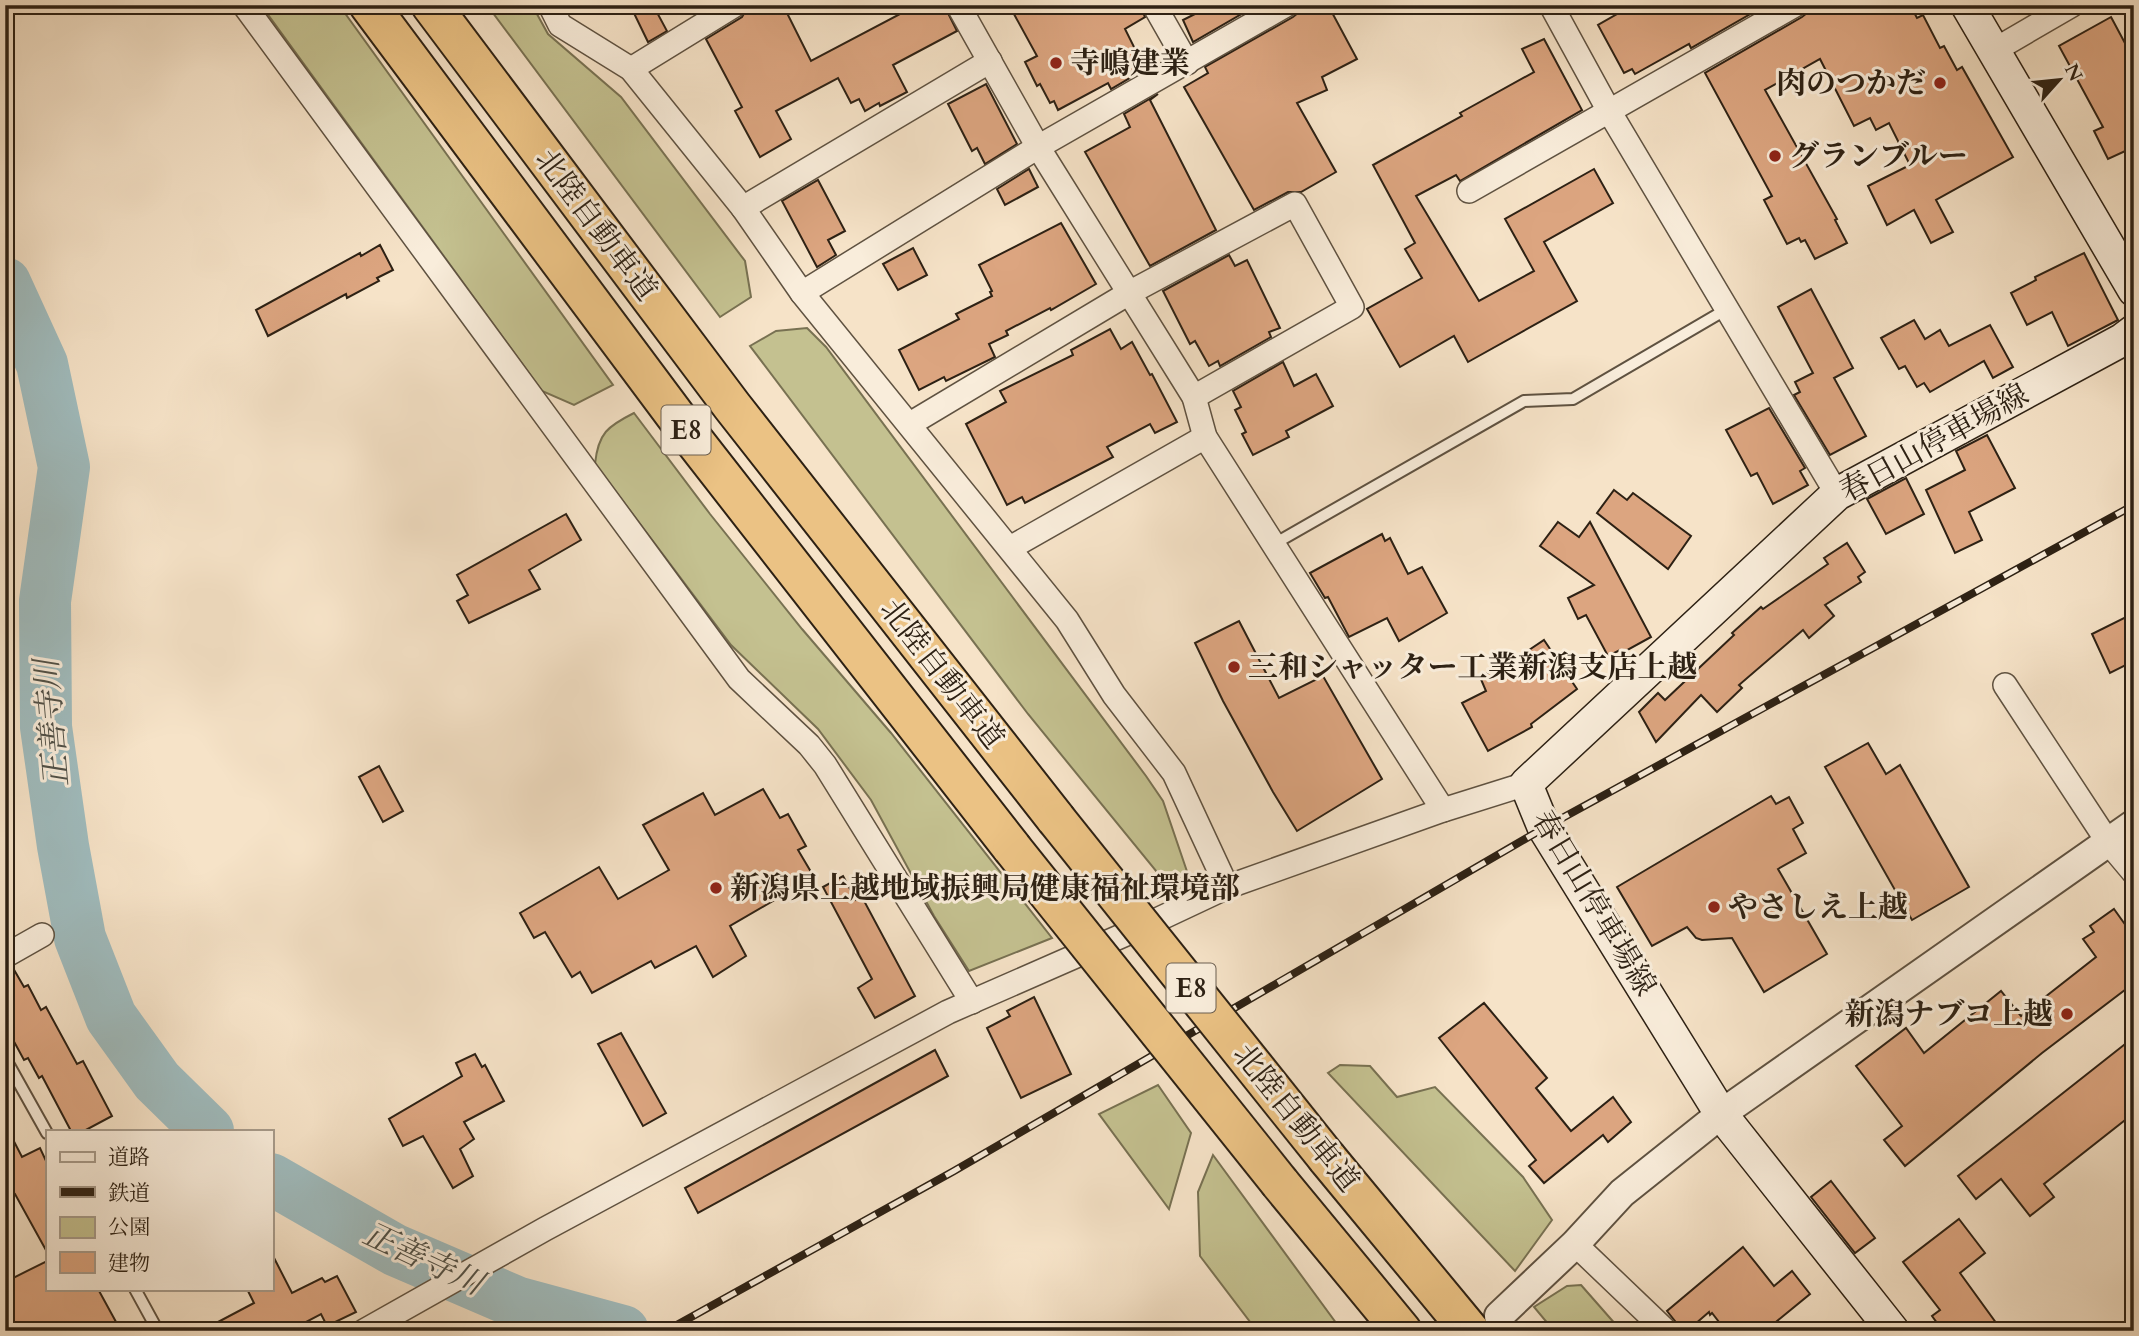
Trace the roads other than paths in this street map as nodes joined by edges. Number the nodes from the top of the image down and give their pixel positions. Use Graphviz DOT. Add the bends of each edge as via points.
graph roads {
  1 [pos="244,5"];
  2 [pos="369,5"];
  3 [pos="431,5"];
  4 [pos="550,5"];
  5 [pos="735,5"];
  6 [pos="958,5"];
  7 [pos="1154,5"];
  8 [pos="1286,5"];
  9 [pos="1551,5"];
  10 [pos="1795,5"];
  11 [pos="1967,5"];
  12 [pos="2072,5"];
  13 [pos="1993,51"];
  14 [pos="990,61"];
  15 [pos="1186,64"];
  16 [pos="631,69"];
  17 [pos="1609,111"];
  18 [pos="1038,147"];
  19 [pos="1469,191"];
  20 [pos="743,208"];
  21 [pos="2134,290"];
  22 [pos="802,293"];
  23 [pos="1129,293"];
  24 [pos="1727,309"];
  25 [pos="2134,331"];
  26 [pos="1194,397"];
  27 [pos="910,424"];
  28 [pos="1205,437"];
  29 [pos="1837,494"];
  30 [pos="1274,544"];
  31 [pos="1010,548"];
  32 [pos="2005,685"];
  33 [pos="1526,784"];
  34 [pos="1443,810"];
  35 [pos="2134,824"];
  36 [pos="2109,842"];
  37 [pos="2134,873"];
  38 [pos="1227,887"];
  39 [pos="43,935"];
  40 [pos="5,956"];
  41 [pos="972,1002"];
  42 [pos="5,1058"];
  43 [pos="1721,1114"];
  44 [pos="46,1131"];
  45 [pos="1575,1244"];
  46 [pos="136,1290"];
  47 [pos="1484,1323"];
  48 [pos="158,1331"];
  49 [pos="364,1331"];
  50 [pos="1402,1331"];
  51 [pos="1666,1331"];
  52 [pos="1893,1331"];
  1 -- 41 [label="street" via="739,679 825,765"];
  2 -- 50 [label="highway, 北陸自動車道 / E8, bridge" via="689,434 1012,848"];
  3 -- 47 [label="highway, 北陸自動車道 / E8, bridge" via="732,407 1056,819 1327,1158"];
  4 -- 16 [label="street" via="560,25"];
  5 -- 16 [label="street"];
  6 -- 14 [label="street"];
  7 -- 15 [label="street"];
  8 -- 15 [label="street"];
  9 -- 17 [label="street"];
  10 -- 17 [label="street"];
  11 -- 13 [label="main road"];
  12 -- 13 [label="street"];
  13 -- 21 [label="main road"];
  14 -- 18 [label="street"];
  14 -- 20 [label="street"];
  15 -- 18 [label="street"];
  16 -- 20 [label="street"];
  17 -- 19 [label="street"];
  17 -- 24 [label="street"];
  18 -- 22 [label="street"];
  18 -- 23 [label="street"];
  20 -- 22 [label="street"];
  22 -- 27 [label="street"];
  23 -- 26 [label="street"];
  23 -- 26 [label="street" via="1295,204 1352,307"];
  23 -- 27 [label="street"];
  24 -- 29 [label="street"];
  24 -- 30 [label="lane" via="1573,399 1524,401"];
  25 -- 29 [label="main road, 春日山停車場線"];
  26 -- 28 [label="street"];
  27 -- 31 [label="street"];
  28 -- 30 [label="street"];
  28 -- 31 [label="street"];
  29 -- 33 [label="main road, 春日山停車場線"];
  30 -- 34 [label="street"];
  31 -- 38 [label="street" via="1067,620 1114,695 1174,773"];
  32 -- 36 [label="street"];
  33 -- 34 [label="street"];
  33 -- 43 [label="main road, 春日山停車場線" via="1544,828"];
  34 -- 38 [label="street"];
  35 -- 36 [label="street"];
  36 -- 37 [label="street"];
  36 -- 43 [label="street"];
  38 -- 41 [label="street"];
  39 -- 40 [label="street"];
  41 -- 49 [label="street" via="545,1229"];
  42 -- 44 [label="lane"];
  43 -- 45 [label="street" via="1622,1193"];
  43 -- 52 [label="main road, 春日山停車場線"];
  45 -- 47 [label="street"];
  45 -- 51 [label="street"];
  46 -- 48 [label="lane"];
}
